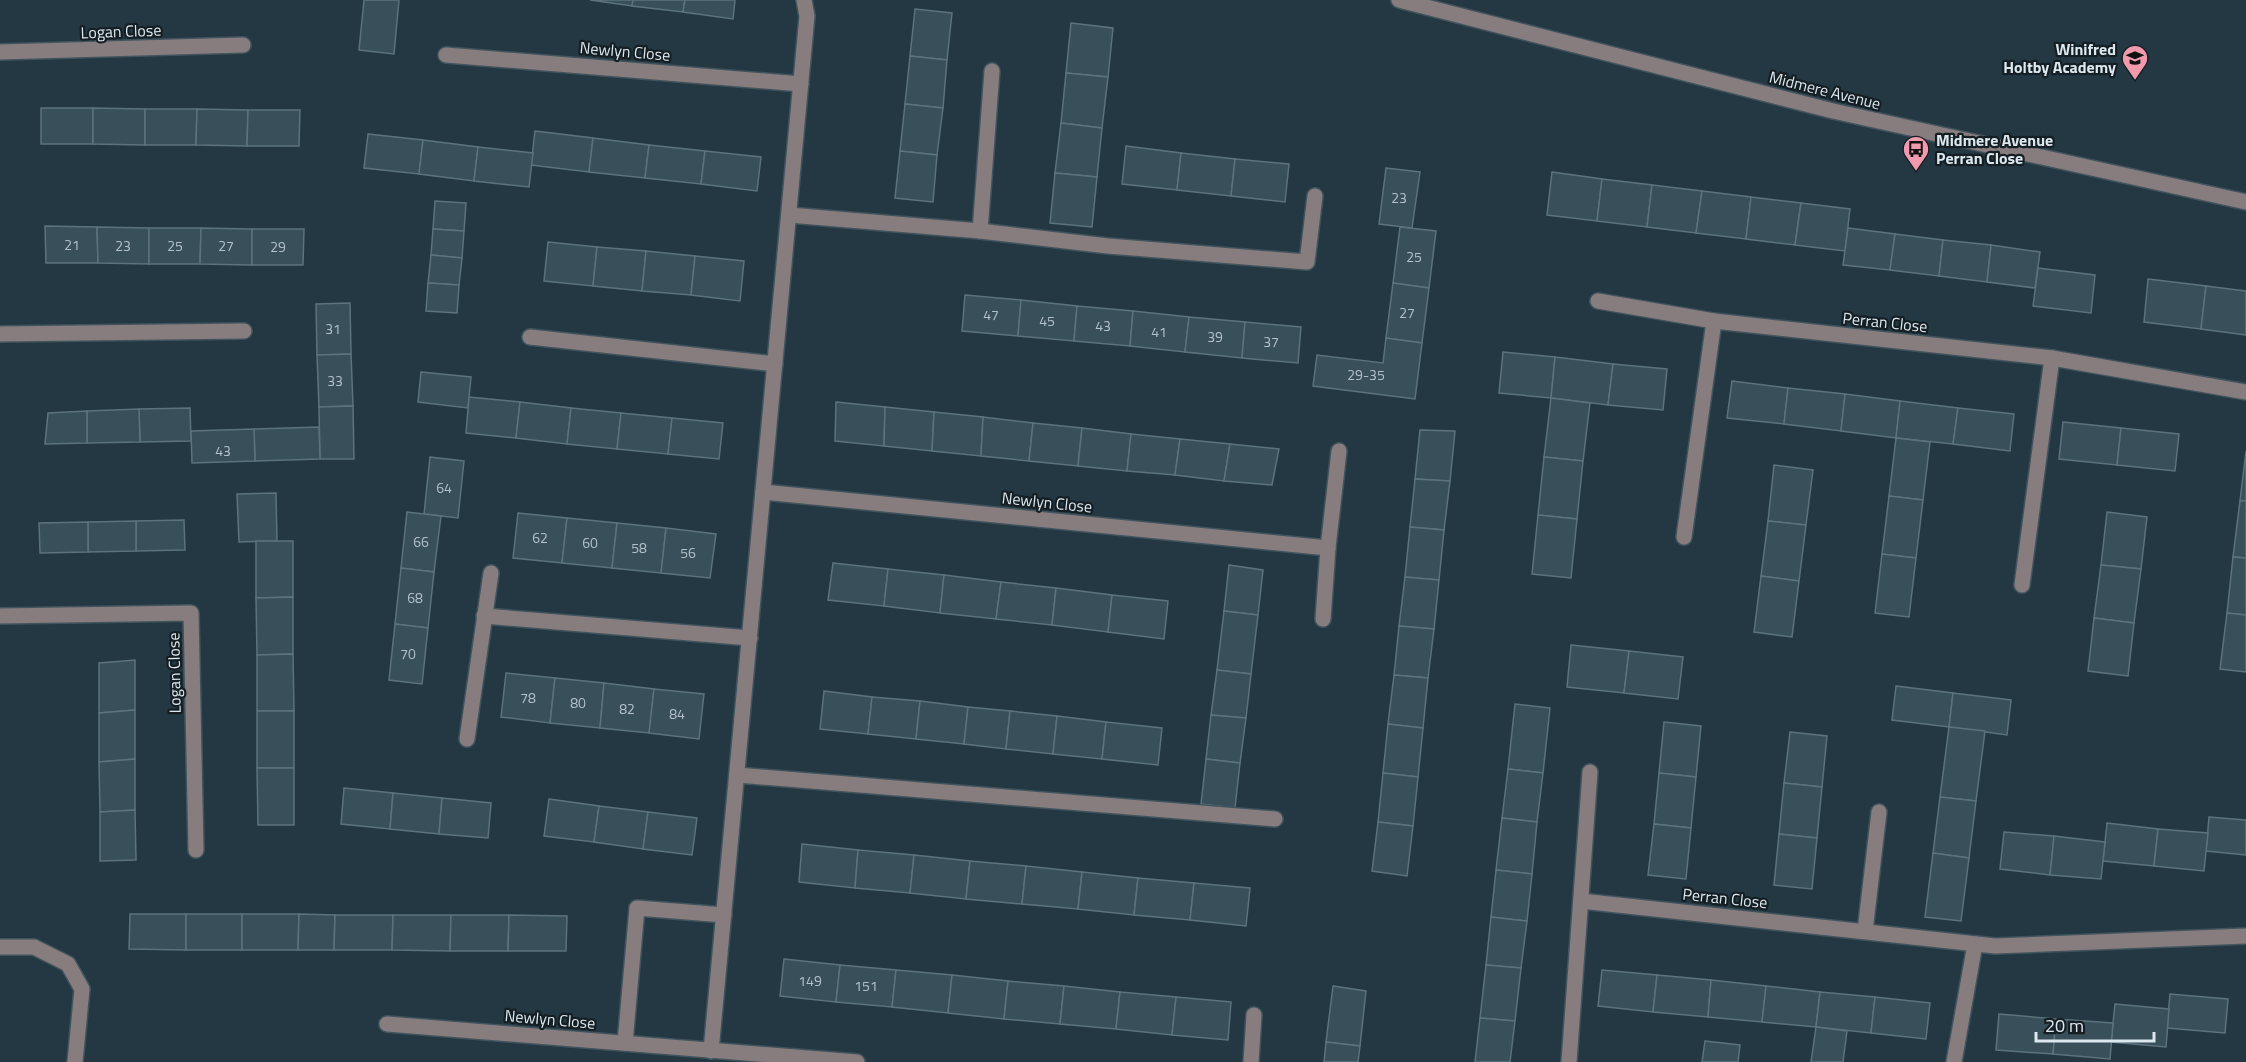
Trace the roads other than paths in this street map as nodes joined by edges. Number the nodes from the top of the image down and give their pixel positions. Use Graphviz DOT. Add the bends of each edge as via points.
graph roads {
  1 [pos="804,0"];
  2 [pos="1399,0"];
  3 [pos="243,45"];
  4 [pos="0,52"];
  5 [pos="446,55"];
  6 [pos="992,71"];
  7 [pos="801,84"];
  8 [pos="1315,196"];
  9 [pos="2246,202"];
  10 [pos="789,214"];
  11 [pos="980,231"];
  12 [pos="1598,301"];
  13 [pos="1714,321"];
  14 [pos="244,331"];
  15 [pos="0,334"];
  16 [pos="530,337"];
  17 [pos="2052,358"];
  18 [pos="775,364"];
  19 [pos="2246,392"];
  20 [pos="1339,451"];
  21 [pos="763,492"];
  22 [pos="1684,537"];
  23 [pos="1328,548"];
  24 [pos="491,573"];
  25 [pos="2022,585"];
  26 [pos="0,616"];
  27 [pos="484,616"];
  28 [pos="1323,619"];
  29 [pos="750,638"];
  30 [pos="467,739"];
  31 [pos="1590,772"];
  32 [pos="737,775"];
  33 [pos="1879,812"];
  34 [pos="1275,819"];
  35 [pos="196,850"];
  36 [pos="1581,901"];
  37 [pos="724,915"];
  38 [pos="1865,931"];
  39 [pos="2246,936"];
  40 [pos="1975,944"];
  41 [pos="0,947"];
  42 [pos="1254,1015"];
  43 [pos="387,1024"];
  44 [pos="625,1044"];
  45 [pos="711,1051"];
  46 [pos="75,1062"];
  47 [pos="857,1062"];
  48 [pos="1251,1062"];
  49 [pos="1569,1062"];
  50 [pos="1954,1062"];
  1 -- 7 [label="street" via="807,16"];
  2 -- 9 [label="street, Midmere Avenue" via="1833,111"];
  3 -- 4 [label="street, Logan Close"];
  5 -- 7 [label="street, Newlyn Close"];
  6 -- 11 [label="street"];
  7 -- 10 [label="street"];
  8 -- 11 [label="street" via="1308,262"];
  10 -- 11 [label="street"];
  10 -- 18 [label="street"];
  12 -- 13 [label="street, Perran Close"];
  13 -- 17 [label="street, Perran Close"];
  13 -- 22 [label="street"];
  14 -- 15 [label="street"];
  16 -- 18 [label="street"];
  17 -- 19 [label="street, Perran Close"];
  17 -- 25 [label="street"];
  18 -- 21 [label="street"];
  20 -- 23 [label="street"];
  21 -- 23 [label="street, Newlyn Close"];
  21 -- 29 [label="street"];
  23 -- 28 [label="street"];
  24 -- 27 [label="street"];
  26 -- 35 [label="street, Logan Close" via="191,613"];
  27 -- 29 [label="street"];
  27 -- 30 [label="street"];
  29 -- 32 [label="street"];
  31 -- 36 [label="street"];
  32 -- 34 [label="street"];
  32 -- 37 [label="street"];
  33 -- 38 [label="street"];
  36 -- 38 [label="street, Perran Close"];
  36 -- 49 [label="street"];
  37 -- 44 [label="street" via="637,908"];
  37 -- 45 [label="street"];
  38 -- 40 [label="street, Perran Close"];
  39 -- 40 [label="street, Perran Close"];
  40 -- 50 [label="street"];
  41 -- 46 [label="street" via="34,946 68,964 82,989"];
  42 -- 48 [label="street"];
  43 -- 44 [label="street, Newlyn Close"];
  44 -- 45 [label="street, Newlyn Close"];
  45 -- 47 [label="street, Newlyn Close"];
}
